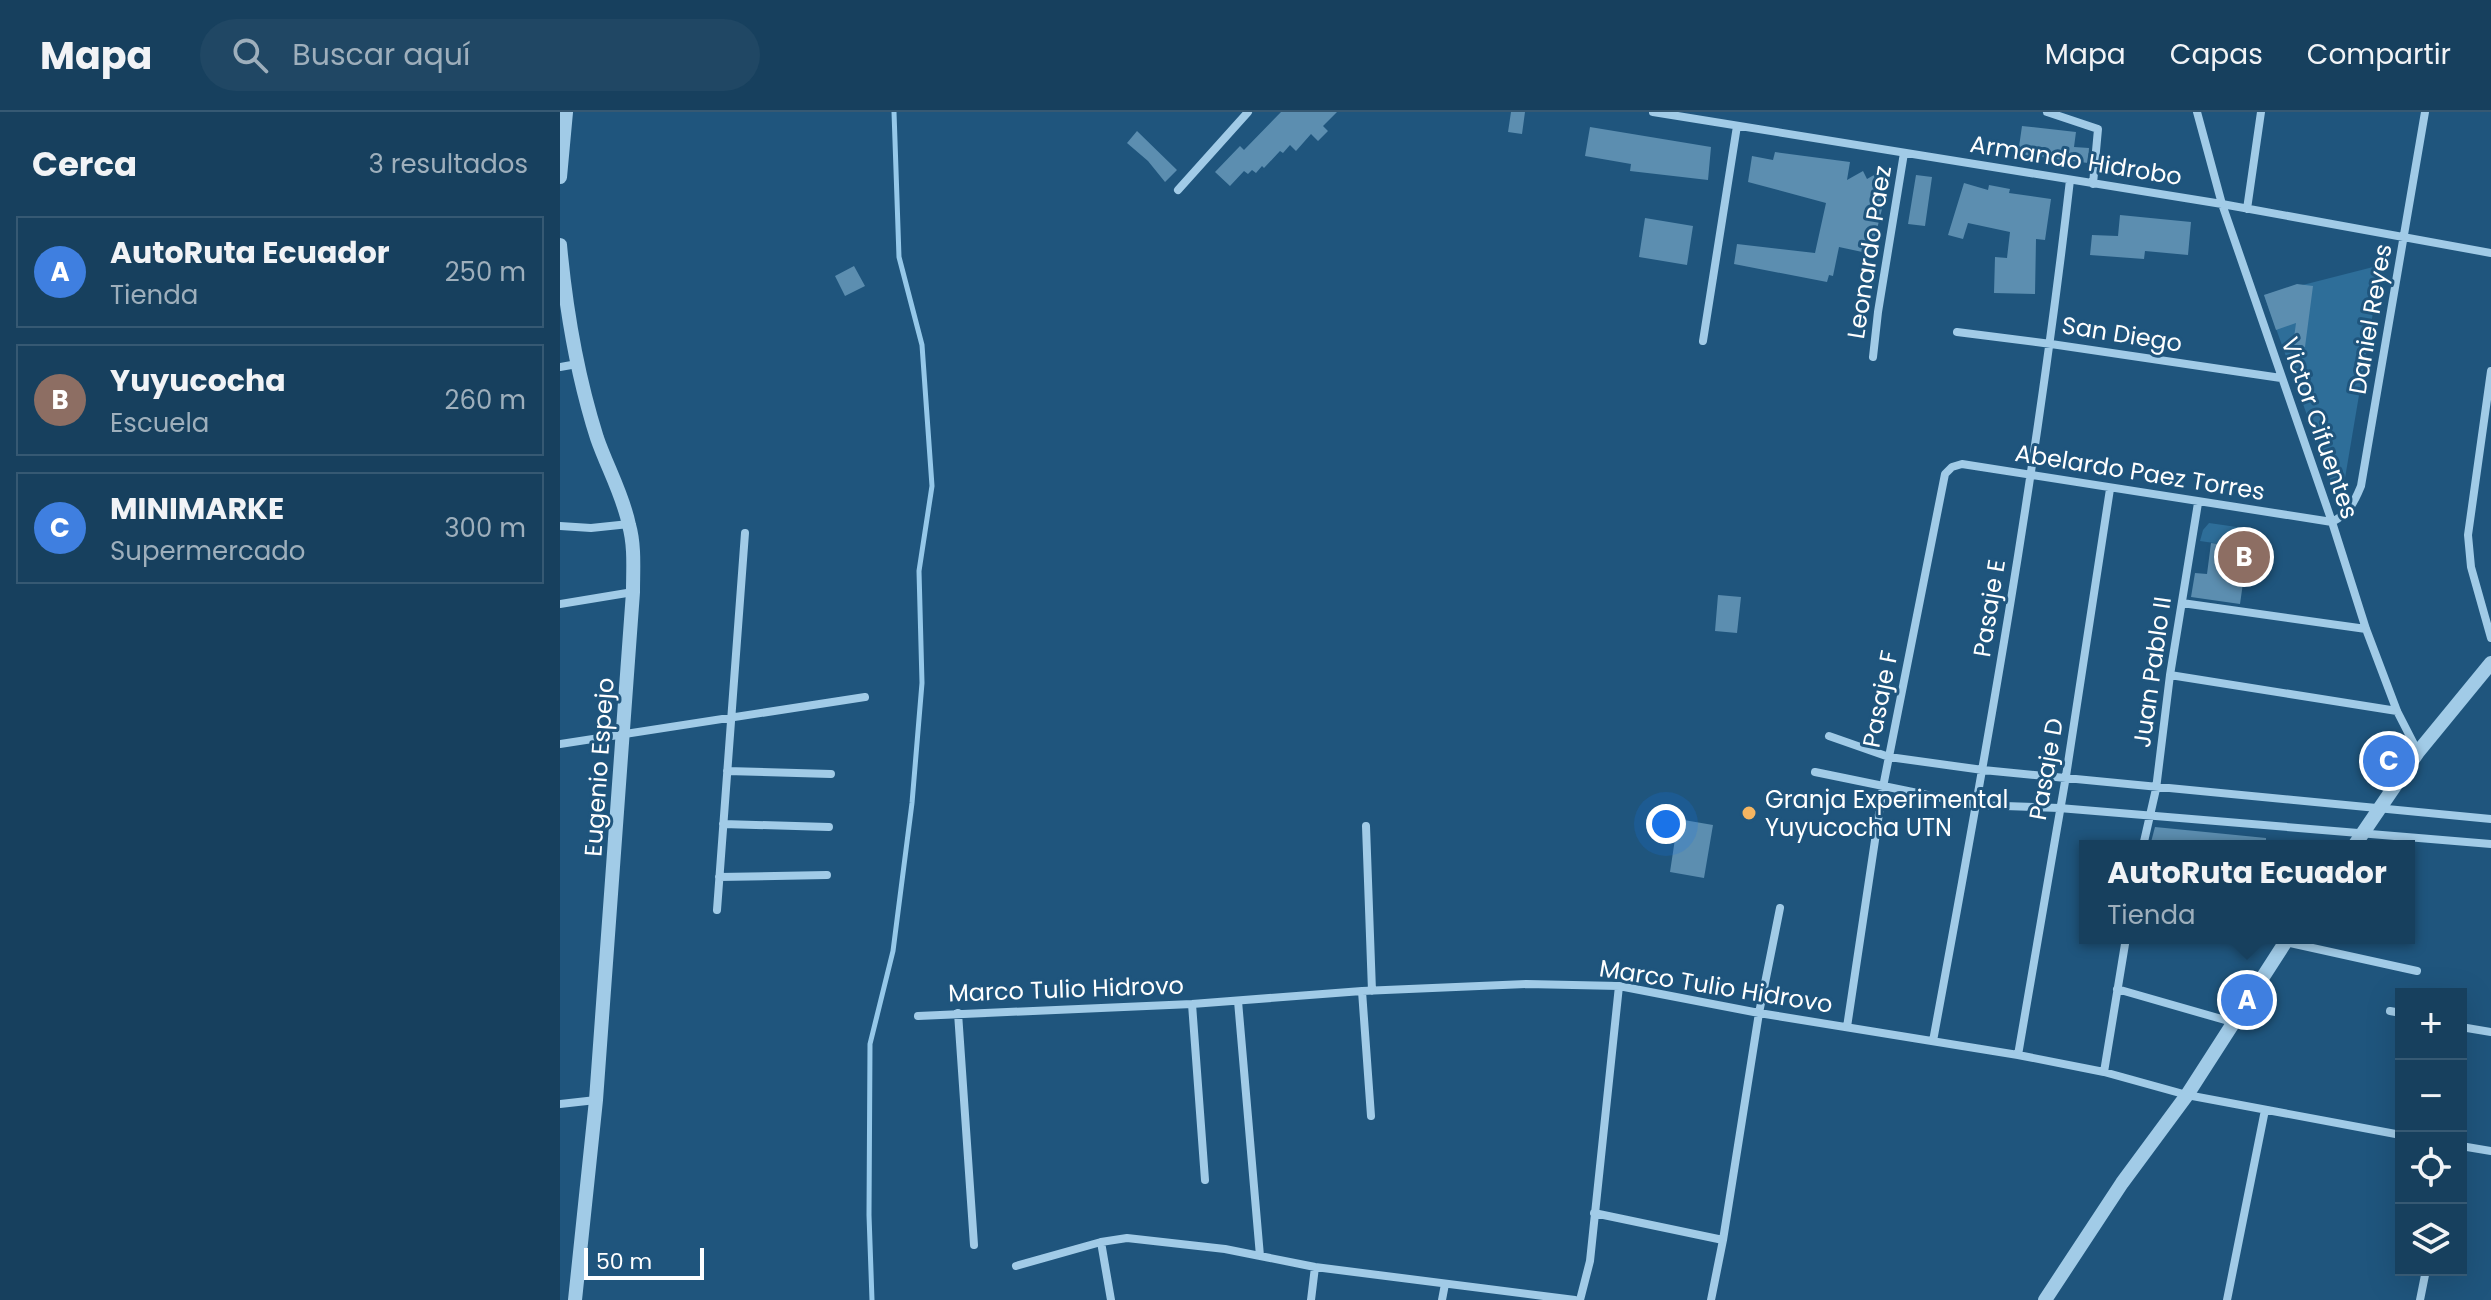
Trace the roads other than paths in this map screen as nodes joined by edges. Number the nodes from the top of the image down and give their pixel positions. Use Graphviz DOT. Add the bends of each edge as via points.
graph roads {
  1 [pos="566,112"];
  2 [pos="1248,112"];
  3 [pos="1653,112"];
  4 [pos="2047,112"];
  5 [pos="2197,112"];
  6 [pos="2261,112"];
  7 [pos="2425,112"];
  8 [pos="1737,126"];
  9 [pos="1904,153"];
  10 [pos="560,177"];
  11 [pos="2070,180"];
  12 [pos="2093,184"];
  13 [pos="1178,190"];
  14 [pos="2222,204"];
  15 [pos="2247,209"];
  16 [pos="2404,238"];
  17 [pos="560,245"];
  18 [pos="2491,253"];
  19 [pos="1957,332"];
  20 [pos="1703,341"];
  21 [pos="2051,344"];
  22 [pos="1873,357"];
  23 [pos="577,364"];
  24 [pos="560,367"];
  25 [pos="2491,371"];
  26 [pos="2281,378"];
  27 [pos="1945,474"];
  28 [pos="2029,476"];
  29 [pos="2110,489"];
  30 [pos="2198,503"];
  31 [pos="2332,522"];
  32 [pos="629,524"];
  33 [pos="560,526"];
  34 [pos="745,533"];
  35 [pos="633,592"];
  36 [pos="2182,603"];
  37 [pos="560,604"];
  38 [pos="2366,629"];
  39 [pos="2491,638"];
  40 [pos="2491,663"];
  41 [pos="2170,675"];
  42 [pos="865,697"];
  43 [pos="2397,711"];
  44 [pos="733,717"];
  45 [pos="623,734"];
  46 [pos="1829,736"];
  47 [pos="560,744"];
  48 [pos="2418,752"];
  49 [pos="1889,757"];
  50 [pos="1983,770"];
  51 [pos="727,771"];
  52 [pos="1815,772"];
  53 [pos="831,774"];
  54 [pos="2066,776"];
  55 [pos="1883,787"];
  56 [pos="2156,789"];
  57 [pos="1976,805"];
  58 [pos="2059,808"];
  59 [pos="2378,808"];
  60 [pos="2149,816"];
  61 [pos="2491,819"];
  62 [pos="723,824"];
  63 [pos="1366,826"];
  64 [pos="829,827"];
  65 [pos="2363,832"];
  66 [pos="2144,840"];
  67 [pos="2358,840"];
  68 [pos="2491,844"];
  69 [pos="827,875"];
  70 [pos="719,877"];
  71 [pos="1780,908"];
  72 [pos="717,910"];
  73 [pos="2125,944"];
  74 [pos="2284,944"];
  75 [pos="2304,944"];
  76 [pos="2417,971"];
  77 [pos="1619,986"];
  78 [pos="2117,989"];
  79 [pos="1362,991"];
  80 [pos="1372,991"];
  81 [pos="1238,1001"];
  82 [pos="1192,1004"];
  83 [pos="2390,1011"];
  84 [pos="2395,1012"];
  85 [pos="958,1013"];
  86 [pos="1759,1013"];
  87 [pos="918,1016"];
  88 [pos="2232,1022"];
  89 [pos="1847,1027"];
  90 [pos="2467,1028"];
  91 [pos="2491,1032"];
  92 [pos="1933,1041"];
  93 [pos="2018,1055"];
  94 [pos="2104,1072"];
  95 [pos="2187,1095"];
  96 [pos="596,1100"];
  97 [pos="560,1104"];
  98 [pos="2265,1110"];
  99 [pos="1371,1116"];
  100 [pos="2395,1134"];
  101 [pos="2467,1147"];
  102 [pos="2491,1151"];
  103 [pos="1205,1180"];
  104 [pos="1594,1213"];
  105 [pos="1723,1240"];
  106 [pos="1101,1242"];
  107 [pos="974,1245"];
  108 [pos="1260,1256"];
  109 [pos="1016,1266"];
  110 [pos="1315,1267"];
  111 [pos="2425,1276"];
  112 [pos="1445,1284"];
  113 [pos="575,1300"];
  114 [pos="1111,1300"];
  115 [pos="1311,1300"];
  116 [pos="1442,1300"];
  117 [pos="1577,1300"];
  118 [pos="1711,1300"];
  119 [pos="2045,1300"];
  120 [pos="2227,1300"];
  121 [pos="2420,1300"];
  1 -- 10 [label="street"];
  2 -- 13 [label="street"];
  3 -- 8 [label="street, Armando Hidrobo"];
  4 -- 12 [label="street" via="2098,129"];
  5 -- 14 [label="street, Victor Cifuentes"];
  6 -- 15 [label="street"];
  7 -- 16 [label="street, Daniel Reyes"];
  8 -- 9 [label="street, Armando Hidrobo"];
  8 -- 20 [label="street"];
  9 -- 11 [label="street, Armando Hidrobo"];
  9 -- 22 [label="street, Leonardo Paez"];
  11 -- 12 [label="street, Armando Hidrobo"];
  11 -- 21 [label="street, Pasaje E"];
  12 -- 14 [label="street, Armando Hidrobo"];
  14 -- 15 [label="street, Armando Hidrobo"];
  14 -- 26 [label="street, Victor Cifuentes"];
  15 -- 16 [label="street, Armando Hidrobo"];
  16 -- 18 [label="street, Armando Hidrobo"];
  16 -- 31 [label="street, Daniel Reyes" via="2361,486 2352,508"];
  17 -- 23 [label="street, Eugenio Espejo"];
  19 -- 21 [label="street, San Diego"];
  21 -- 26 [label="street, San Diego"];
  21 -- 28 [label="street, Pasaje E"];
  23 -- 24 [label="street"];
  23 -- 32 [label="street, Eugenio Espejo"];
  25 -- 39 [label="street" via="2468,554"];
  26 -- 31 [label="street, Victor Cifuentes"];
  27 -- 28 [label="street, Abelardo Paez Torres" via="1962,464"];
  27 -- 49 [label="street, Pasaje F"];
  28 -- 29 [label="street, Abelardo Paez Torres"];
  28 -- 50 [label="street, Pasaje E"];
  29 -- 30 [label="street, Abelardo Paez Torres"];
  29 -- 54 [label="street, Pasaje D"];
  30 -- 31 [label="street, Abelardo Paez Torres"];
  30 -- 36 [label="street, Juan Pablo II"];
  31 -- 38 [label="street, Victor Cifuentes"];
  32 -- 33 [label="street"];
  32 -- 35 [label="street, Eugenio Espejo"];
  34 -- 44 [label="street"];
  35 -- 37 [label="street"];
  35 -- 45 [label="street, Eugenio Espejo"];
  36 -- 38 [label="street"];
  36 -- 41 [label="street, Juan Pablo II"];
  38 -- 43 [label="street, Victor Cifuentes"];
  40 -- 48 [label="street"];
  41 -- 43 [label="street"];
  41 -- 56 [label="street, Juan Pablo II"];
  42 -- 44 [label="street"];
  43 -- 48 [label="street, Victor Cifuentes"];
  44 -- 45 [label="street"];
  44 -- 51 [label="street"];
  45 -- 47 [label="street"];
  45 -- 96 [label="street, Eugenio Espejo"];
  46 -- 49 [label="street"];
  48 -- 59 [label="street"];
  49 -- 50 [label="street"];
  49 -- 55 [label="street, Pasaje F"];
  50 -- 54 [label="street"];
  50 -- 57 [label="street, Pasaje E"];
  51 -- 53 [label="street"];
  51 -- 62 [label="street"];
  52 -- 55 [label="street"];
  54 -- 56 [label="street"];
  54 -- 58 [label="street, Pasaje D"];
  55 -- 57 [label="street"];
  55 -- 89 [label="street, Pasaje F"];
  56 -- 59 [label="street"];
  56 -- 60 [label="street, Juan Pablo II"];
  57 -- 58 [label="street"];
  57 -- 92 [label="street, Pasaje E"];
  58 -- 60 [label="street"];
  58 -- 93 [label="street, Pasaje D"];
  59 -- 61 [label="street"];
  59 -- 65 [label="street"];
  60 -- 65 [label="street"];
  60 -- 66 [label="street, Juan Pablo II"];
  62 -- 64 [label="street"];
  62 -- 70 [label="street"];
  63 -- 80 [label="street"];
  65 -- 67 [label="street"];
  65 -- 68 [label="street"];
  69 -- 70 [label="street"];
  70 -- 72 [label="street"];
  71 -- 86 [label="street"];
  73 -- 78 [label="street"];
  74 -- 88 [label="street"];
  75 -- 76 [label="street"];
  77 -- 80 [label="street, Marco Tulio Hidrovo"];
  77 -- 86 [label="street, Marco Tulio Hidrovo"];
  77 -- 104 [label="street"];
  78 -- 88 [label="street"];
  78 -- 94 [label="street"];
  79 -- 80 [label="street, Marco Tulio Hidrovo"];
  79 -- 81 [label="street, Marco Tulio Hidrovo"];
  79 -- 99 [label="street"];
  81 -- 82 [label="street, Marco Tulio Hidrovo"];
  81 -- 108 [label="street"];
  82 -- 85 [label="street, Marco Tulio Hidrovo"];
  82 -- 103 [label="street"];
  83 -- 84 [label="street"];
  85 -- 87 [label="street, Marco Tulio Hidrovo"];
  85 -- 107 [label="street"];
  86 -- 89 [label="street, Marco Tulio Hidrovo"];
  86 -- 105 [label="street"];
  88 -- 95 [label="street"];
  89 -- 92 [label="street, Marco Tulio Hidrovo"];
  90 -- 91 [label="street"];
  92 -- 93 [label="street, Marco Tulio Hidrovo"];
  93 -- 94 [label="street, Marco Tulio Hidrovo"];
  94 -- 95 [label="street, Marco Tulio Hidrovo"];
  95 -- 98 [label="street, Marco Tulio Hidrovo"];
  95 -- 119 [label="street"];
  96 -- 97 [label="street"];
  96 -- 113 [label="street, Eugenio Espejo"];
  98 -- 100 [label="street, Marco Tulio Hidrovo"];
  98 -- 120 [label="street"];
  101 -- 102 [label="street"];
  104 -- 105 [label="street"];
  104 -- 117 [label="street" via="1590,1261"];
  105 -- 118 [label="street"];
  106 -- 108 [label="street" via="1153,1240"];
  106 -- 109 [label="street"];
  106 -- 114 [label="street"];
  108 -- 110 [label="street"];
  110 -- 112 [label="street"];
  110 -- 115 [label="street"];
  111 -- 121 [label="street"];
  112 -- 116 [label="street"];
  112 -- 117 [label="street"];
}
